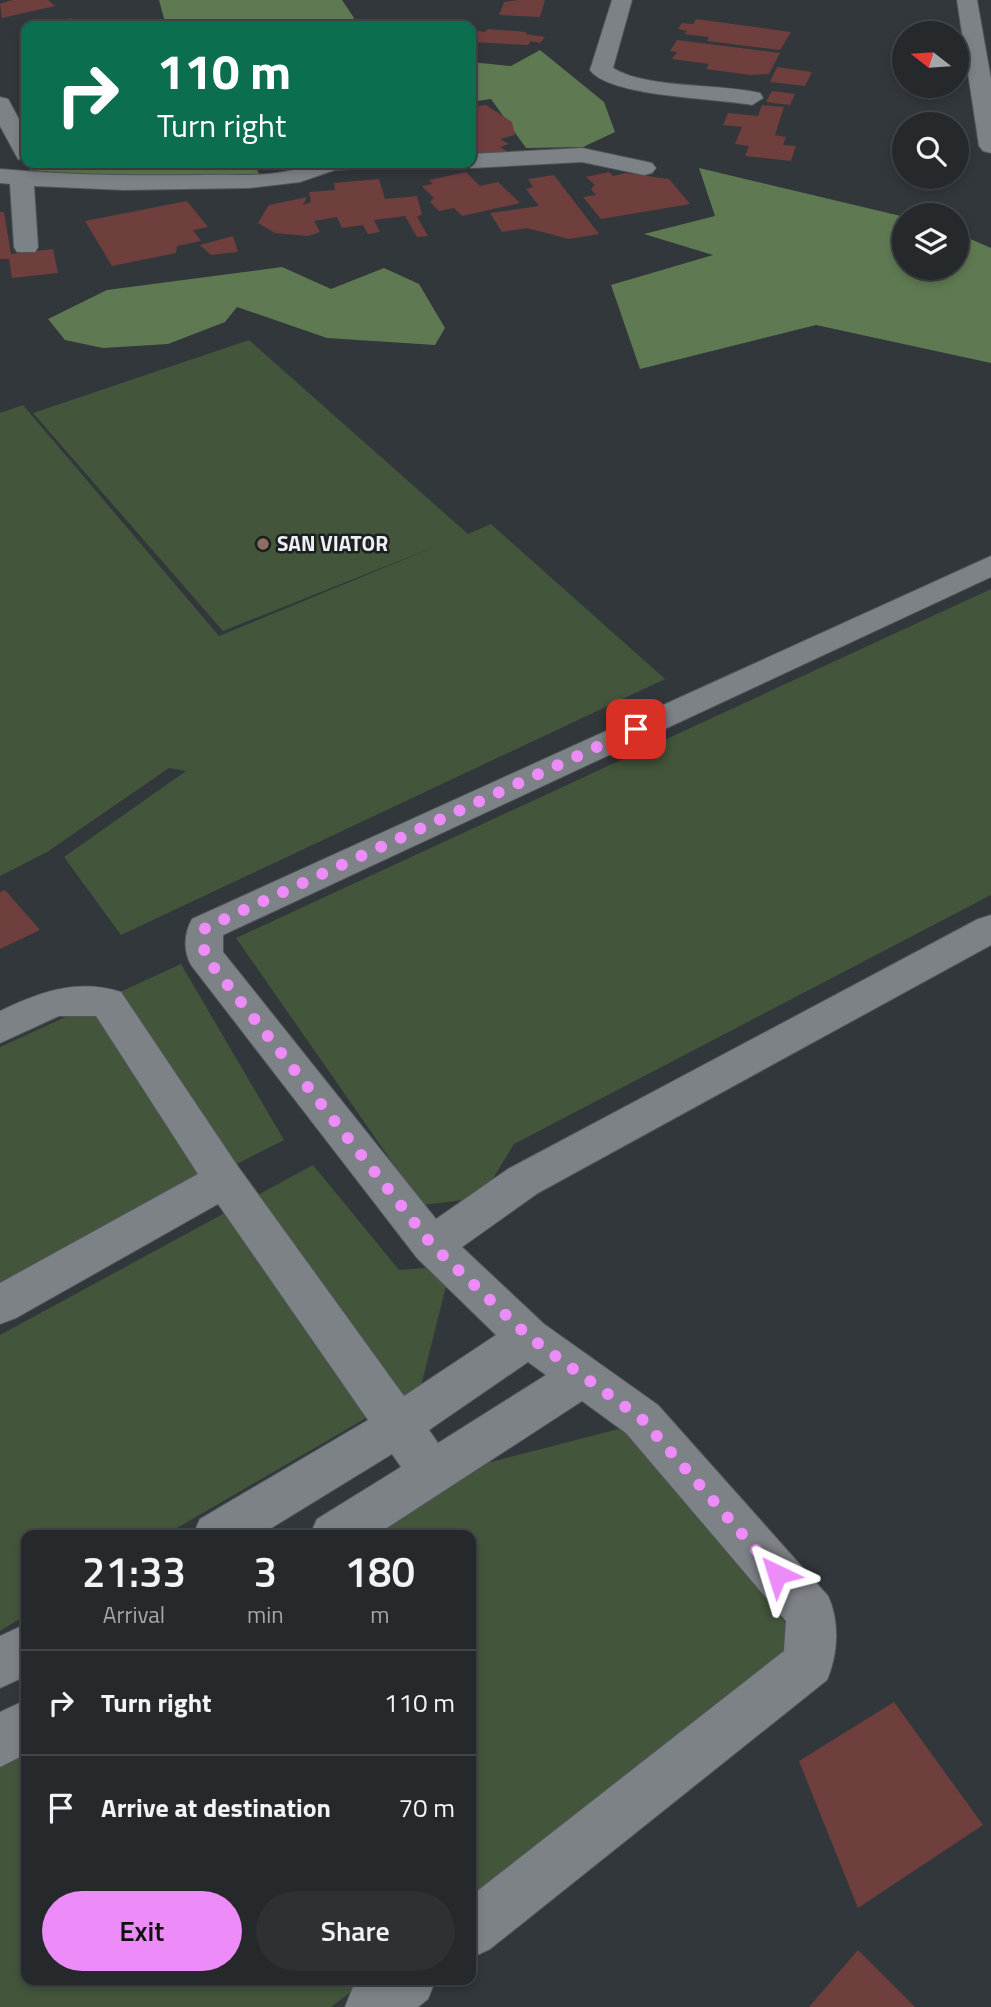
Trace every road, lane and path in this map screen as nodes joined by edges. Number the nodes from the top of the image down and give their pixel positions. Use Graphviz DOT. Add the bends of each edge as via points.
graph roads {
  1 [pos="622,0"];
  2 [pos="967,0"];
  3 [pos="752,99"];
  4 [pos="0,104"];
  5 [pos="991,146"];
  6 [pos="476,161"];
  7 [pos="644,167"];
  8 [pos="15,168"];
  9 [pos="322,168"];
  10 [pos="26,247"];
  11 [pos="991,565"];
  12 [pos="991,928"];
  13 [pos="0,1028"];
  14 [pos="224,1180"];
  15 [pos="432,1245"];
  16 [pos="0,1305"];
  17 [pos="528,1336"];
  18 [pos="583,1376"];
  19 [pos="398,1426"];
  20 [pos="433,1474"];
  21 [pos="225,1530"];
  22 [pos="342,1530"];
  23 [pos="21,1651"];
  24 [pos="0,1664"];
  25 [pos="21,1728"];
  26 [pos="0,1741"];
  27 [pos="476,1926"];
  28 [pos="400,1985"];
  29 [pos="373,2007"];
  1 -- 3 [label="street" via="601,70 616,81 642,87"];
  2 -- 5 [label="street"];
  4 -- 8 [label="street"];
  6 -- 7 [label="street" via="582,155"];
  8 -- 9 [label="street" via="115,184 265,181"];
  8 -- 10 [label="street"];
  11 -- 15 [label="street" via="205,928 204,955"];
  12 -- 15 [label="street" via="523,1181"];
  13 -- 14 [label="street" via="54,1002 107,1002"];
  14 -- 16 [label="street"];
  14 -- 19 [label="street"];
  15 -- 17 [label="street"];
  17 -- 18 [label="street"];
  17 -- 19 [label="street"];
  18 -- 20 [label="street"];
  18 -- 27 [label="street" via="642,1419 811,1613 809,1663"];
  19 -- 20 [label="street"];
  19 -- 21 [label="street"];
  20 -- 22 [label="street"];
  23 -- 24 [label="street"];
  25 -- 26 [label="street"];
  28 -- 29 [label="street"];
}
